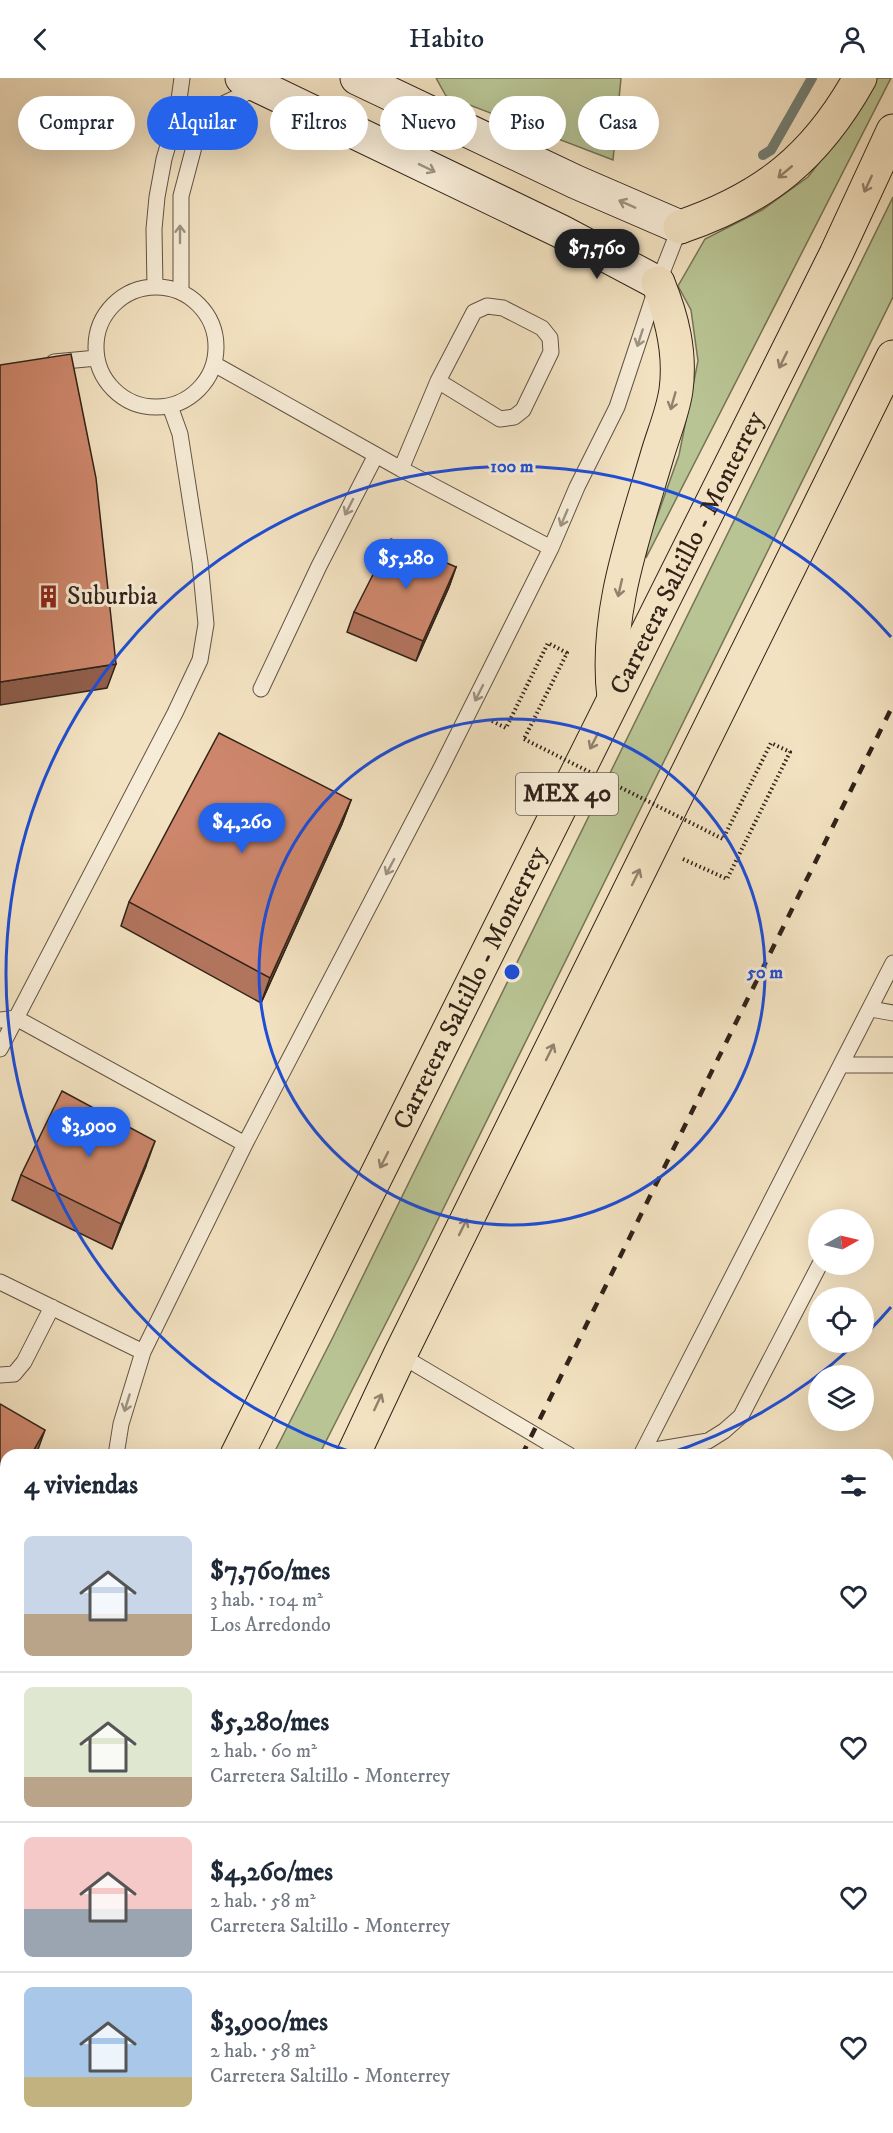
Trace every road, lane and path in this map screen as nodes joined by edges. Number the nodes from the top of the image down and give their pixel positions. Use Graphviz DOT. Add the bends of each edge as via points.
graph roads {
  1 [pos="182,78"];
  2 [pos="357,78"];
  3 [pos="860,78"];
  4 [pos="256,81"];
  5 [pos="893,131"];
  6 [pos="680,227"];
  7 [pos="658,283"];
  8 [pos="155,287"];
  9 [pos="181,292"];
  10 [pos="893,357"];
  11 [pos="97,358"];
  12 [pos="43,363"];
  13 [pos="214,364"];
  14 [pos="438,381"];
  15 [pos="170,406"];
  16 [pos="376,455"];
  17 [pos="401,469"];
  18 [pos="551,548"];
  19 [pos="261,689"];
  20 [pos="614,701"];
  21 [pos="506,728"];
  22 [pos="652,844"];
  23 [pos="893,963"];
  24 [pos="871,1008"];
  25 [pos="893,1013"];
  26 [pos="16,1018"];
  27 [pos="0,1020"];
  28 [pos="0,1049"];
  29 [pos="842,1065"];
  30 [pos="893,1065"];
  31 [pos="245,1144"];
  32 [pos="814,1275"];
  33 [pos="0,1282"];
  34 [pos="52,1307"];
  35 [pos="142,1352"];
  36 [pos="400,1355"];
  37 [pos="0,1375"];
  38 [pos="117,1449"];
  39 [pos="240,1449"];
  40 [pos="356,1449"];
  41 [pos="559,1449"];
  42 [pos="645,1449"];
  43 [pos="667,1449"];
  1 -- 8 [label="lane" via="157,197"];
  6 -- 2 [label="street, one-way"];
  3 -- 6 [label="main road, one-way" via="821,137 780,176 742,202"];
  4 -- 7 [label="street, one-way"];
  9 -- 4 [label="lane, one-way" via="182,196 199,128 210,110"];
  5 -- 20 [label="main road, Carretera Saltillo - Monterrey / MEX 40, one-way"];
  6 -- 7 [label="lane"];
  7 -- 18 [label="lane, one-way" via="617,407"];
  7 -- 20 [label="main road, one-way" via="676,344 676,390 617,604 611,655"];
  8 -- 9 [label="lane"];
  8 -- 11 [label="lane" via="137,289 109,309 98,332"];
  9 -- 13 [label="lane" via="198,304 210,322 216,342"];
  10 -- 22 [label="main road"];
  11 -- 12 [label="lane"];
  11 -- 15 [label="lane" via="103,376 115,392 150,407"];
  13 -- 15 [label="lane" via="204,383 189,398"];
  13 -- 16 [label="lane"];
  14 -- 14 [label="lane" via="474,312 487,306 503,308 542,328 550,338 551,352 523,410 514,417 500,419"];
  14 -- 17 [label="lane"];
  15 -- 26 [label="lane" via="180,434 200,562 206,624 200,660"];
  16 -- 17 [label="lane"];
  16 -- 19 [label="lane, one-way"];
  17 -- 18 [label="lane"];
  18 -- 31 [label="lane, one-way"];
  20 -- 39 [label="main road, Carretera Saltillo - Monterrey / MEX 40, one-way"];
  21 -- 22 [label="path, bridge" via="548,643 567,653 524,739 723,839 771,743 790,752 727,879"];
  36 -- 22 [label="main road, one-way"];
  23 -- 24 [label="lane"];
  24 -- 25 [label="lane"];
  24 -- 29 [label="lane"];
  26 -- 27 [label="lane"];
  26 -- 28 [label="lane"];
  26 -- 31 [label="lane"];
  29 -- 30 [label="lane"];
  29 -- 42 [label="lane"];
  31 -- 35 [label="lane"];
  32 -- 43 [label="lane" via="741,1416 708,1441"];
  33 -- 34 [label="lane"];
  34 -- 35 [label="lane"];
  34 -- 37 [label="lane" via="24,1362 14,1374"];
  35 -- 38 [label="lane, one-way"];
  40 -- 36 [label="main road, one-way"];
  36 -- 41 [label="lane"];
}
